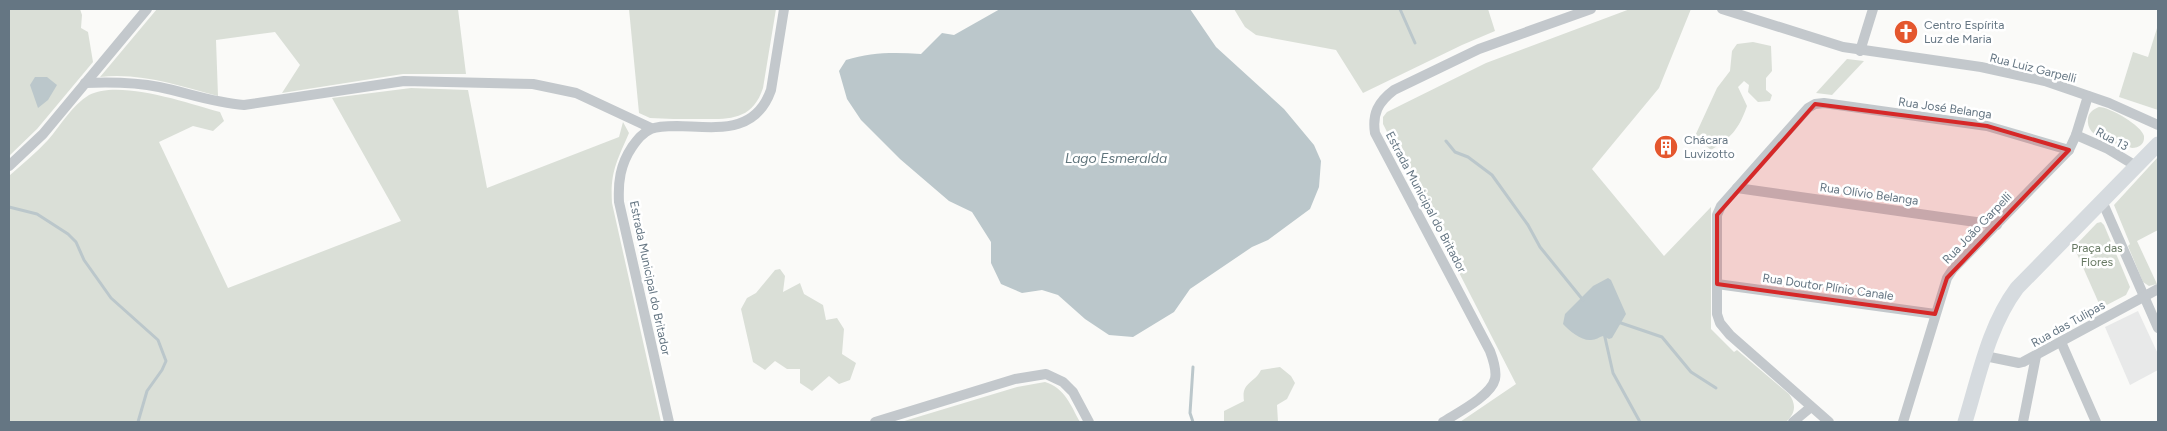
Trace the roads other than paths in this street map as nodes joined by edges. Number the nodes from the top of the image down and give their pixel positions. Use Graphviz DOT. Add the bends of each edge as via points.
graph roads {
  1 [pos="147,9"];
  2 [pos="784,9"];
  3 [pos="1591,9"];
  4 [pos="1722,9"];
  5 [pos="1873,9"];
  6 [pos="1860,51"];
  7 [pos="85,83"];
  8 [pos="2088,96"];
  9 [pos="2158,125"];
  10 [pos="651,128"];
  11 [pos="2076,135"];
  12 [pos="2158,144"];
  13 [pos="2069,150"];
  14 [pos="9,166"];
  15 [pos="2136,166"];
  16 [pos="1737,188"];
  17 [pos="2102,201"];
  18 [pos="1997,225"];
  19 [pos="1717,284"];
  20 [pos="2158,289"];
  21 [pos="2144,296"];
  22 [pos="1935,314"];
  23 [pos="2158,328"];
  24 [pos="2061,342"];
  25 [pos="1985,356"];
  26 [pos="2036,356"];
  27 [pos="2019,364"];
  28 [pos="2032,376"];
  29 [pos="1811,407"];
  30 [pos="669,422"];
  31 [pos="875,422"];
  32 [pos="1089,422"];
  33 [pos="1443,422"];
  34 [pos="1793,422"];
  35 [pos="1828,422"];
  36 [pos="1903,422"];
  37 [pos="1965,422"];
  38 [pos="2023,422"];
  39 [pos="2096,422"];
  1 -- 7 [label="street"];
  2 -- 10 [label="street" via="771,90 767,102 757,114 730,127"];
  3 -- 33 [label="street, Estrada Municipal do Britador" via="1479,49 1394,90 1376,109 1375,133 1494,362 1495,379 1489,389"];
  4 -- 6 [label="street, Rua Luiz Garpelli"];
  5 -- 6 [label="street"];
  6 -- 8 [label="street, Rua Luiz Garpelli" via="2002,71"];
  7 -- 10 [label="street" via="133,83 223,104 244,105 404,81 533,84 576,93"];
  7 -- 14 [label="street" via="42,134"];
  8 -- 9 [label="street, Rua Luiz Garpelli"];
  8 -- 11 [label="street, Rua João Garpelli"];
  10 -- 30 [label="street, Estrada Municipal do Britador" via="640,136 623,164 618,184"];
  11 -- 13 [label="street, Rua João Garpelli"];
  11 -- 15 [label="street, Rua 13"];
  12 -- 15 [label="street"];
  13 -- 16 [label="street, Rua José Belanga" via="1987,126 1815,104"];
  13 -- 18 [label="street, Rua João Garpelli"];
  15 -- 17 [label="street"];
  16 -- 18 [label="street, Rua Olívio Belanga"];
  16 -- 19 [label="street" via="1717,215"];
  17 -- 21 [label="street"];
  17 -- 25 [label="street" via="2017,288 1996,322"];
  18 -- 22 [label="street, Rua João Garpelli" via="1953,269"];
  19 -- 22 [label="street, Rua Doutor Plínio Canale"];
  19 -- 29 [label="street" via="1717,314 1725,330"];
  20 -- 21 [label="street, Rua das Tulipas"];
  21 -- 23 [label="street"];
  21 -- 24 [label="street, Rua das Tulipas"];
  22 -- 36 [label="street, Rua João Garpelli"];
  24 -- 26 [label="street, Rua das Tulipas"];
  24 -- 39 [label="street"];
  25 -- 27 [label="street"];
  25 -- 37 [label="street"];
  26 -- 27 [label="street, Rua das Tulipas"];
  26 -- 28 [label="street"];
  27 -- 28 [label="street"];
  28 -- 38 [label="street"];
  29 -- 34 [label="street"];
  29 -- 35 [label="street"];
  31 -- 32 [label="street" via="1015,379 1046,374 1063,382 1072,392"];
}
